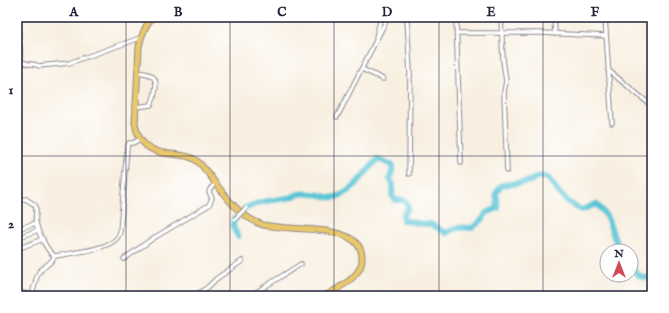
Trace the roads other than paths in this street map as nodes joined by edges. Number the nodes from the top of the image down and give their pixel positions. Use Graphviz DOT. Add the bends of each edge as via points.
graph roads {
  1 [pos="17,17"];
  2 [pos="379,17"];
  3 [pos="388,17"];
  4 [pos="406,17"];
  5 [pos="456,17"];
  6 [pos="501,17"];
  7 [pos="554,17"];
  8 [pos="605,17"];
  9 [pos="150,18"];
  10 [pos="457,33"];
  11 [pos="502,34"];
  12 [pos="556,34"];
  13 [pos="606,36"];
  14 [pos="140,38"];
  15 [pos="374,45"];
  16 [pos="362,68"];
  17 [pos="608,70"];
  18 [pos="137,72"];
  19 [pos="383,79"];
  20 [pos="652,106"];
  21 [pos="135,107"];
  22 [pos="337,117"];
  23 [pos="612,124"];
  24 [pos="140,139"];
  25 [pos="462,163"];
  26 [pos="507,171"];
  27 [pos="409,174"];
  28 [pos="216,184"];
  29 [pos="17,200"];
  30 [pos="246,208"];
  31 [pos="235,219"];
  32 [pos="36,223"];
  33 [pos="17,229"];
  34 [pos="38,230"];
  35 [pos="17,238"];
  36 [pos="43,239"];
  37 [pos="17,249"];
  38 [pos="55,256"];
  39 [pos="124,259"];
  40 [pos="242,261"];
  41 [pos="301,264"];
  42 [pos="17,292"];
  43 [pos="32,294"];
  44 [pos="39,296"];
  45 [pos="195,296"];
  46 [pos="250,296"];
  47 [pos="325,296"];
  1 -- 14 [label="street" via="21,62 39,66 69,63"];
  2 -- 15 [label="street"];
  3 -- 15 [label="street"];
  4 -- 27 [label="street" via="410,73"];
  5 -- 10 [label="street"];
  6 -- 11 [label="street"];
  7 -- 12 [label="street"];
  8 -- 13 [label="street"];
  9 -- 14 [label="highway"];
  10 -- 11 [label="street"];
  10 -- 25 [label="street"];
  11 -- 12 [label="street"];
  11 -- 26 [label="street" via="506,81 504,92"];
  12 -- 13 [label="street"];
  13 -- 17 [label="street"];
  14 -- 18 [label="highway"];
  15 -- 16 [label="street"];
  16 -- 19 [label="street"];
  16 -- 22 [label="street"];
  17 -- 20 [label="street"];
  17 -- 23 [label="street"];
  18 -- 21 [label="highway"];
  18 -- 21 [label="street" via="154,77 155,85 151,105"];
  21 -- 24 [label="highway" via="136,133"];
  24 -- 28 [label="highway" via="147,148 154,151 194,159"];
  24 -- 38 [label="street" via="129,143 127,148 120,232 117,239 101,247"];
  28 -- 39 [label="street" via="209,192 212,198 210,205 152,239"];
  28 -- 47 [label="highway" via="243,215 263,225 333,232 355,241 361,249 362,266 353,278"];
  29 -- 32 [label="street" via="26,199 35,205"];
  30 -- 31 [label="street, bridge"];
  32 -- 33 [label="street"];
  32 -- 34 [label="street"];
  34 -- 35 [label="street"];
  34 -- 36 [label="street"];
  36 -- 37 [label="street"];
  36 -- 38 [label="street" via="50,253"];
  38 -- 43 [label="street" via="38,274"];
  40 -- 45 [label="street" via="213,280"];
  41 -- 46 [label="street"];
  42 -- 43 [label="street"];
  43 -- 44 [label="street"];
}
